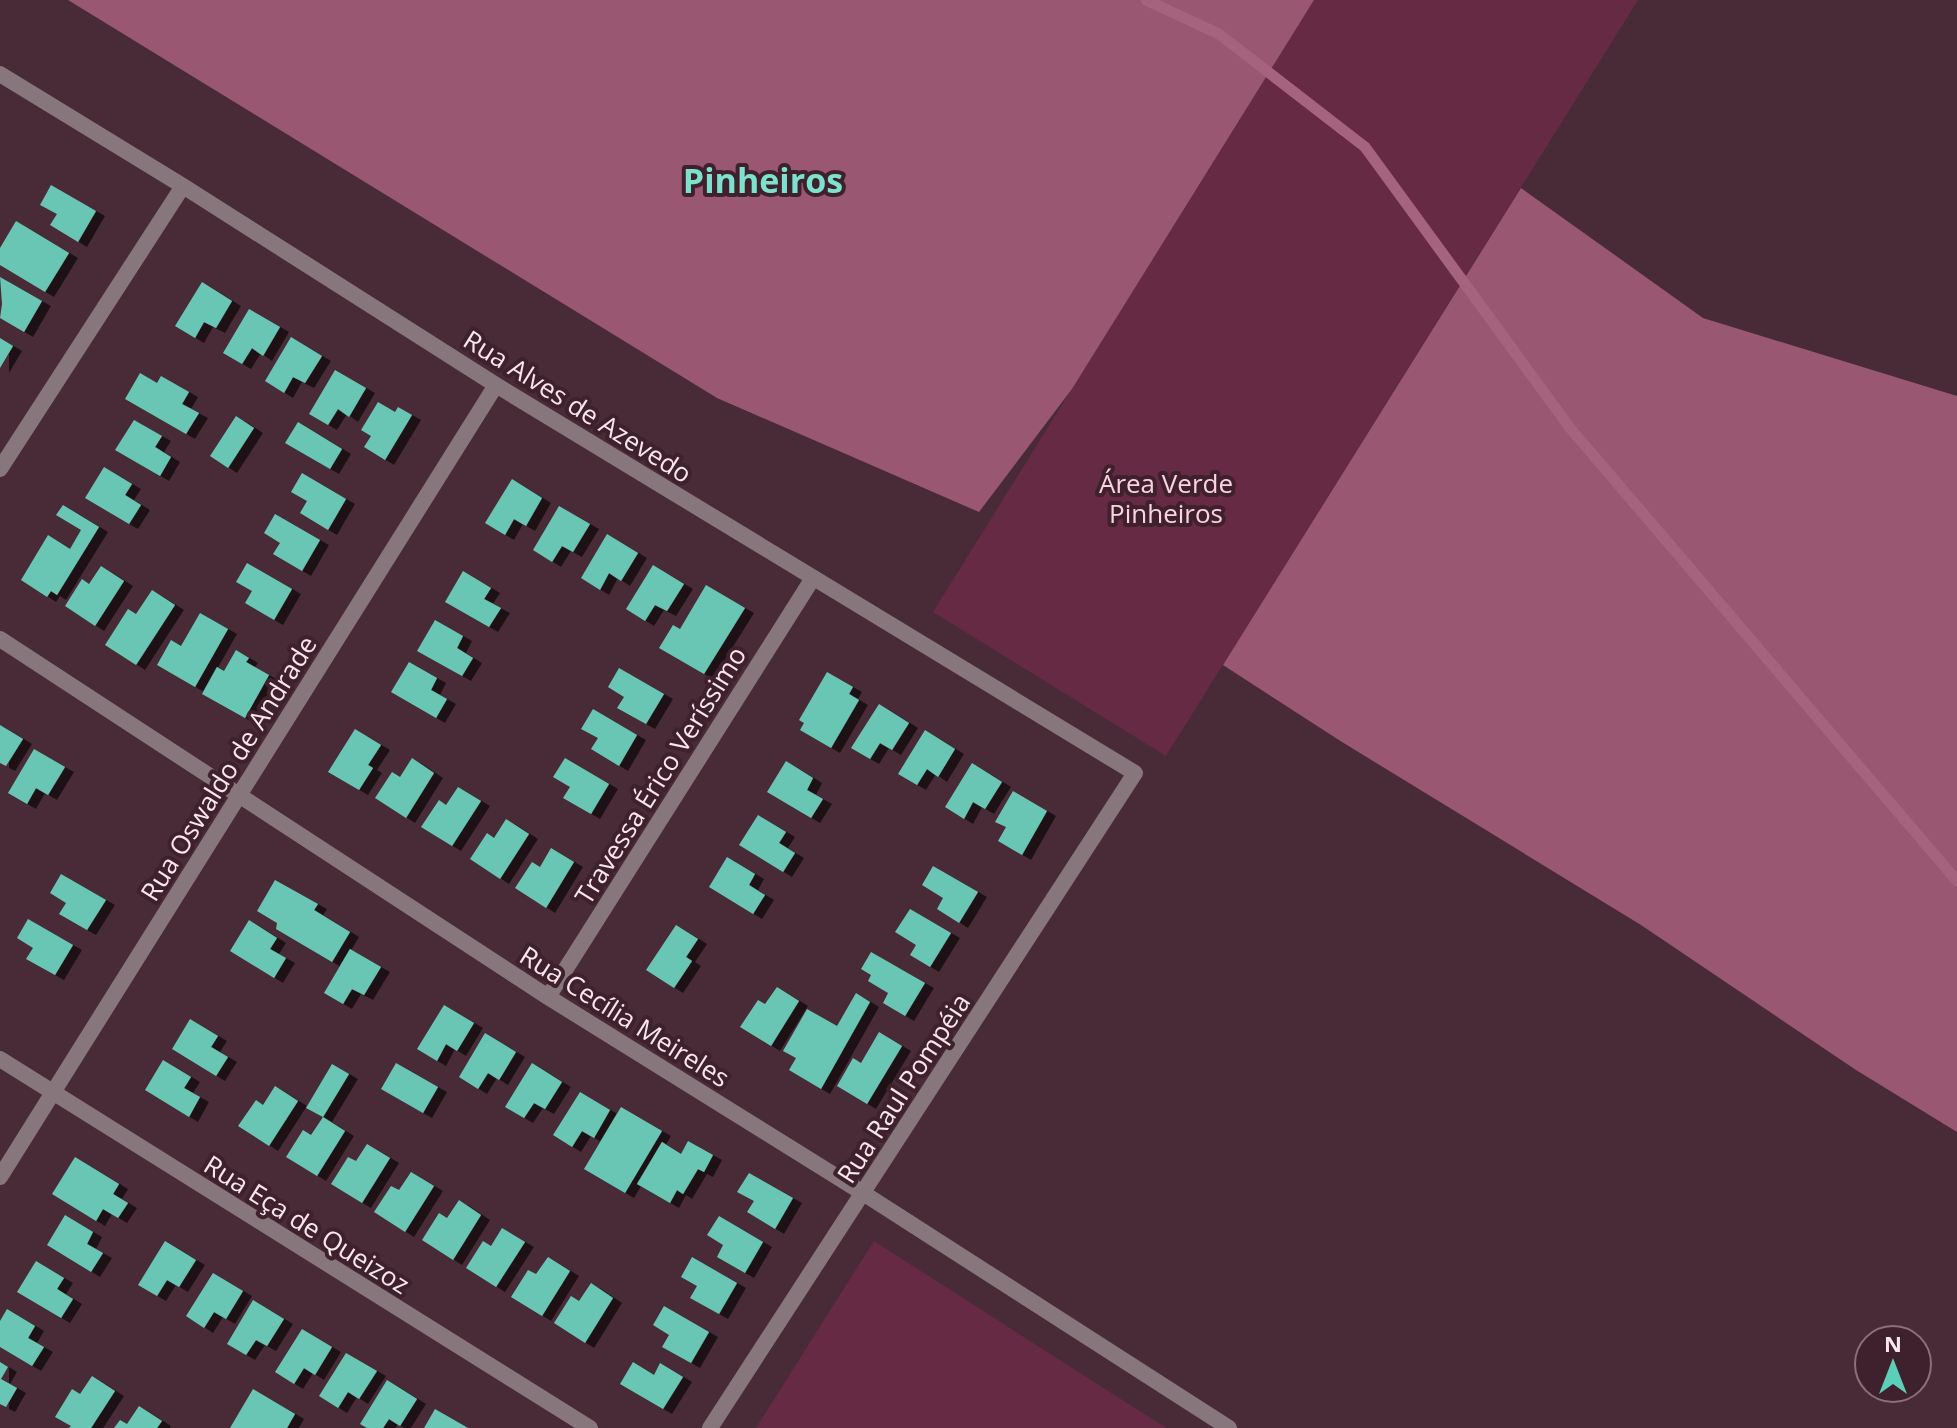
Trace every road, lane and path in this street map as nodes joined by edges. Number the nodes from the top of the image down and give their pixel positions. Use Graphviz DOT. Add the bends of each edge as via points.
graph roads {
  1 [pos="0,74"];
  2 [pos="183,186"];
  3 [pos="496,385"];
  4 [pos="0,469"];
  5 [pos="813,578"];
  6 [pos="0,639"];
  7 [pos="1135,773"];
  8 [pos="239,797"];
  9 [pos="548,997"];
  10 [pos="0,1059"];
  11 [pos="51,1093"];
  12 [pos="0,1177"];
  13 [pos="863,1193"];
  14 [pos="590,1428"];
  15 [pos="710,1428"];
  16 [pos="1229,1428"];
  1 -- 2 [label="street, Rua Alves de Azevedo"];
  2 -- 3 [label="street, Rua Alves de Azevedo"];
  2 -- 4 [label="street"];
  3 -- 5 [label="street, Rua Alves de Azevedo"];
  3 -- 8 [label="street, Rua Oswaldo de Andrade"];
  5 -- 7 [label="street, Rua Alves de Azevedo"];
  5 -- 9 [label="street, Travessa Érico Veríssimo"];
  6 -- 8 [label="street, Rua Cecília Meireles"];
  7 -- 13 [label="street, Rua Raul Pompéia"];
  8 -- 9 [label="street, Rua Cecília Meireles"];
  8 -- 11 [label="street, Rua Oswaldo de Andrade"];
  9 -- 13 [label="street, Rua Cecília Meireles"];
  10 -- 11 [label="street, Rua Eça de Queizoz"];
  11 -- 12 [label="street, Rua Oswaldo de Andrade"];
  11 -- 14 [label="street, Rua Eça de Queizoz"];
  13 -- 15 [label="street, Rua Raul Pompéia"];
  13 -- 16 [label="street, Rua Cecília Meireles"];
}
